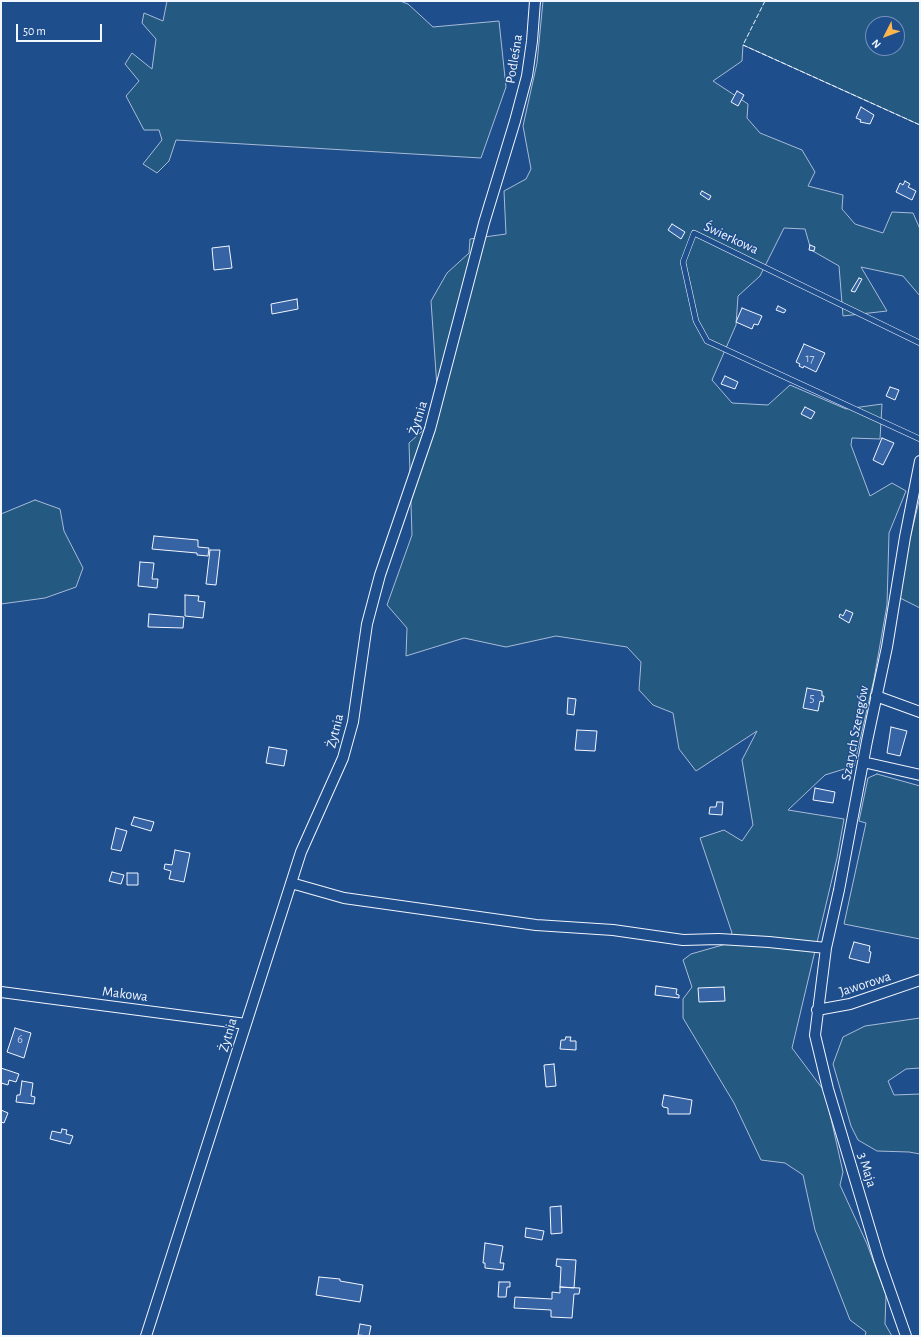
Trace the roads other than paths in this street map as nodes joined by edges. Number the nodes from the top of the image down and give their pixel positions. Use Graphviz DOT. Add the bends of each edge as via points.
graph roads {
  1 [pos="535,1"];
  2 [pos="516,121"];
  3 [pos="920,342"];
  4 [pos="920,439"];
  5 [pos="920,461"];
  6 [pos="876,696"];
  7 [pos="920,712"];
  8 [pos="863,762"];
  9 [pos="920,774"];
  10 [pos="291,883"];
  11 [pos="826,948"];
  12 [pos="920,980"];
  13 [pos="1,992"];
  14 [pos="817,1010"];
  15 [pos="246,1024"];
  16 [pos="146,1336"];
  17 [pos="906,1336"];
  1 -- 2 [label="street, Podleśna" via="527,76"];
  2 -- 10 [label="street, Żytnia" via="484,223 430,429 380,575 367,624 353,722 343,758 301,852"];
  3 -- 4 [label="lane, Świerkowa" via="694,233 683,262 696,321 707,341"];
  5 -- 6 [label="street, Szarych Szeregów"];
  6 -- 7 [label="street"];
  6 -- 8 [label="street, Szarych Szeregów"];
  8 -- 9 [label="street"];
  8 -- 11 [label="street, Szarych Szeregów"];
  10 -- 11 [label="street" via="344,898 529,924 613,930 683,940 719,939"];
  10 -- 15 [label="street, Żytnia"];
  11 -- 14 [label="street, Szarych Szeregów"];
  12 -- 14 [label="street, Jaworowa" via="850,1004"];
  13 -- 15 [label="street, Makowa"];
  14 -- 17 [label="street, 3 Maja" via="816,1047 879,1259"];
  15 -- 16 [label="street, Żytnia"];
}
